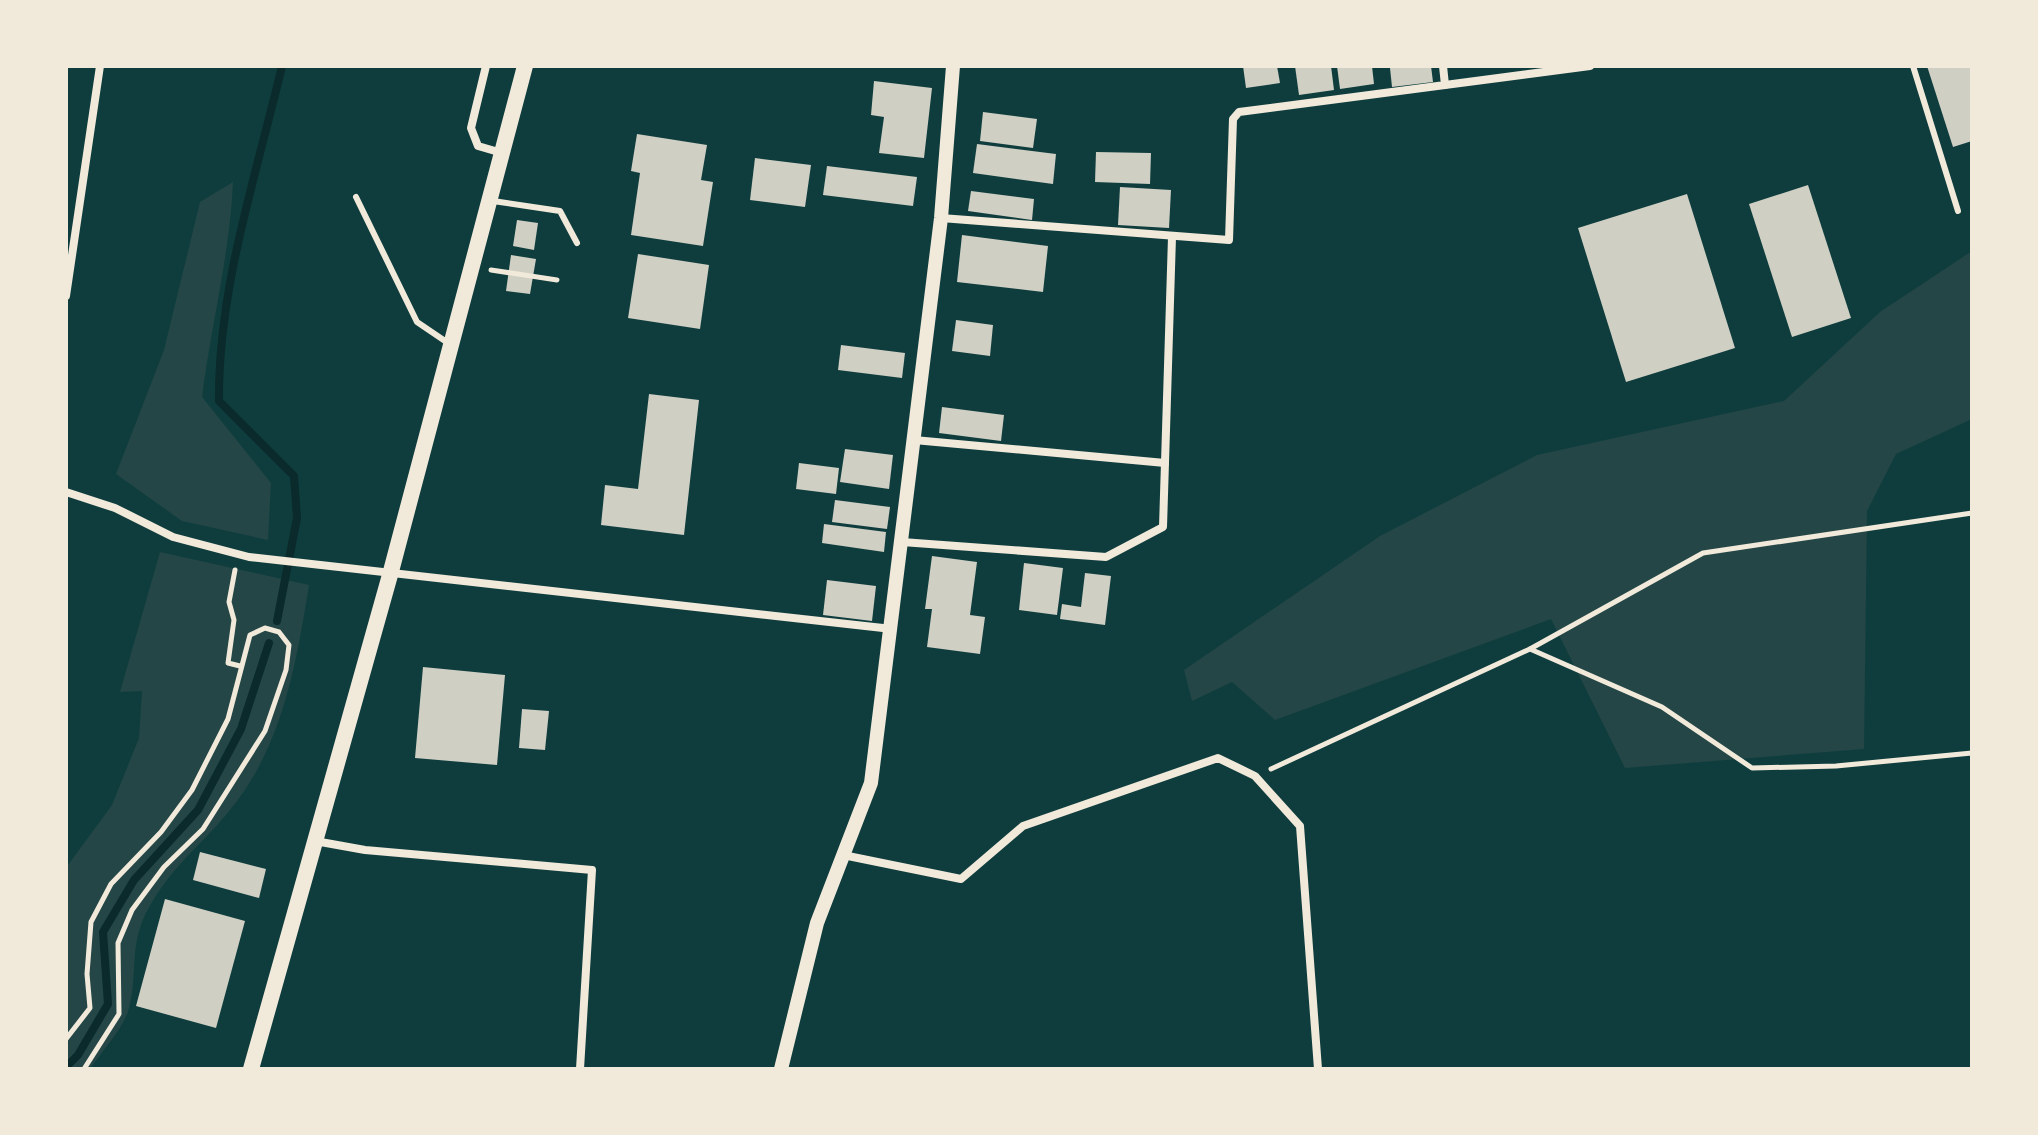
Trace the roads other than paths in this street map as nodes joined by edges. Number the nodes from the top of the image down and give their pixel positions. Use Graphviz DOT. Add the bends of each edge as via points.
graph roads {
  1 [pos="100,66"];
  2 [pos="486,66"];
  3 [pos="525,66"];
  4 [pos="953,66"];
  5 [pos="1443,66"];
  6 [pos="1590,66"];
  7 [pos="1913,66"];
  8 [pos="1445,85"];
  9 [pos="502,153"];
  10 [pos="356,197"];
  11 [pos="489,200"];
  12 [pos="1958,211"];
  13 [pos="941,218"];
  14 [pos="1172,237"];
  15 [pos="577,243"];
  16 [pos="66,296"];
  17 [pos="451,345"];
  18 [pos="914,440"];
  19 [pos="1165,463"];
  20 [pos="66,492"];
  21 [pos="902,542"];
  22 [pos="390,575"];
  23 [pos="892,629"];
  24 [pos="314,841"];
  25 [pos="843,855"];
  26 [pos="251,1069"];
  27 [pos="580,1069"];
  28 [pos="781,1069"];
  29 [pos="1318,1069"];
  1 -- 16 [label="street"];
  2 -- 9 [label="street" via="471,128 478,146"];
  3 -- 9 [label="main road"];
  4 -- 13 [label="street"];
  5 -- 8 [label="street"];
  6 -- 8 [label="street"];
  7 -- 12 [label="lane"];
  8 -- 14 [label="street" via="1239,112 1233,119 1229,240"];
  9 -- 11 [label="main road"];
  10 -- 17 [label="lane" via="417,322"];
  11 -- 15 [label="lane" via="560,211"];
  11 -- 17 [label="main road"];
  13 -- 14 [label="street"];
  13 -- 18 [label="street"];
  14 -- 19 [label="street"];
  17 -- 22 [label="main road"];
  18 -- 19 [label="street"];
  18 -- 21 [label="street"];
  19 -- 21 [label="street" via="1163,527 1106,557"];
  20 -- 22 [label="street" via="115,508 173,537 238,554"];
  21 -- 23 [label="street"];
  22 -- 23 [label="street"];
  22 -- 24 [label="main road"];
  23 -- 25 [label="street" via="871,783"];
  24 -- 26 [label="main road"];
  24 -- 27 [label="street" via="592,870"];
  25 -- 28 [label="street" via="817,923"];
  25 -- 29 [label="street" via="961,879 1023,826 1218,758 1255,776 1300,826"];
}
